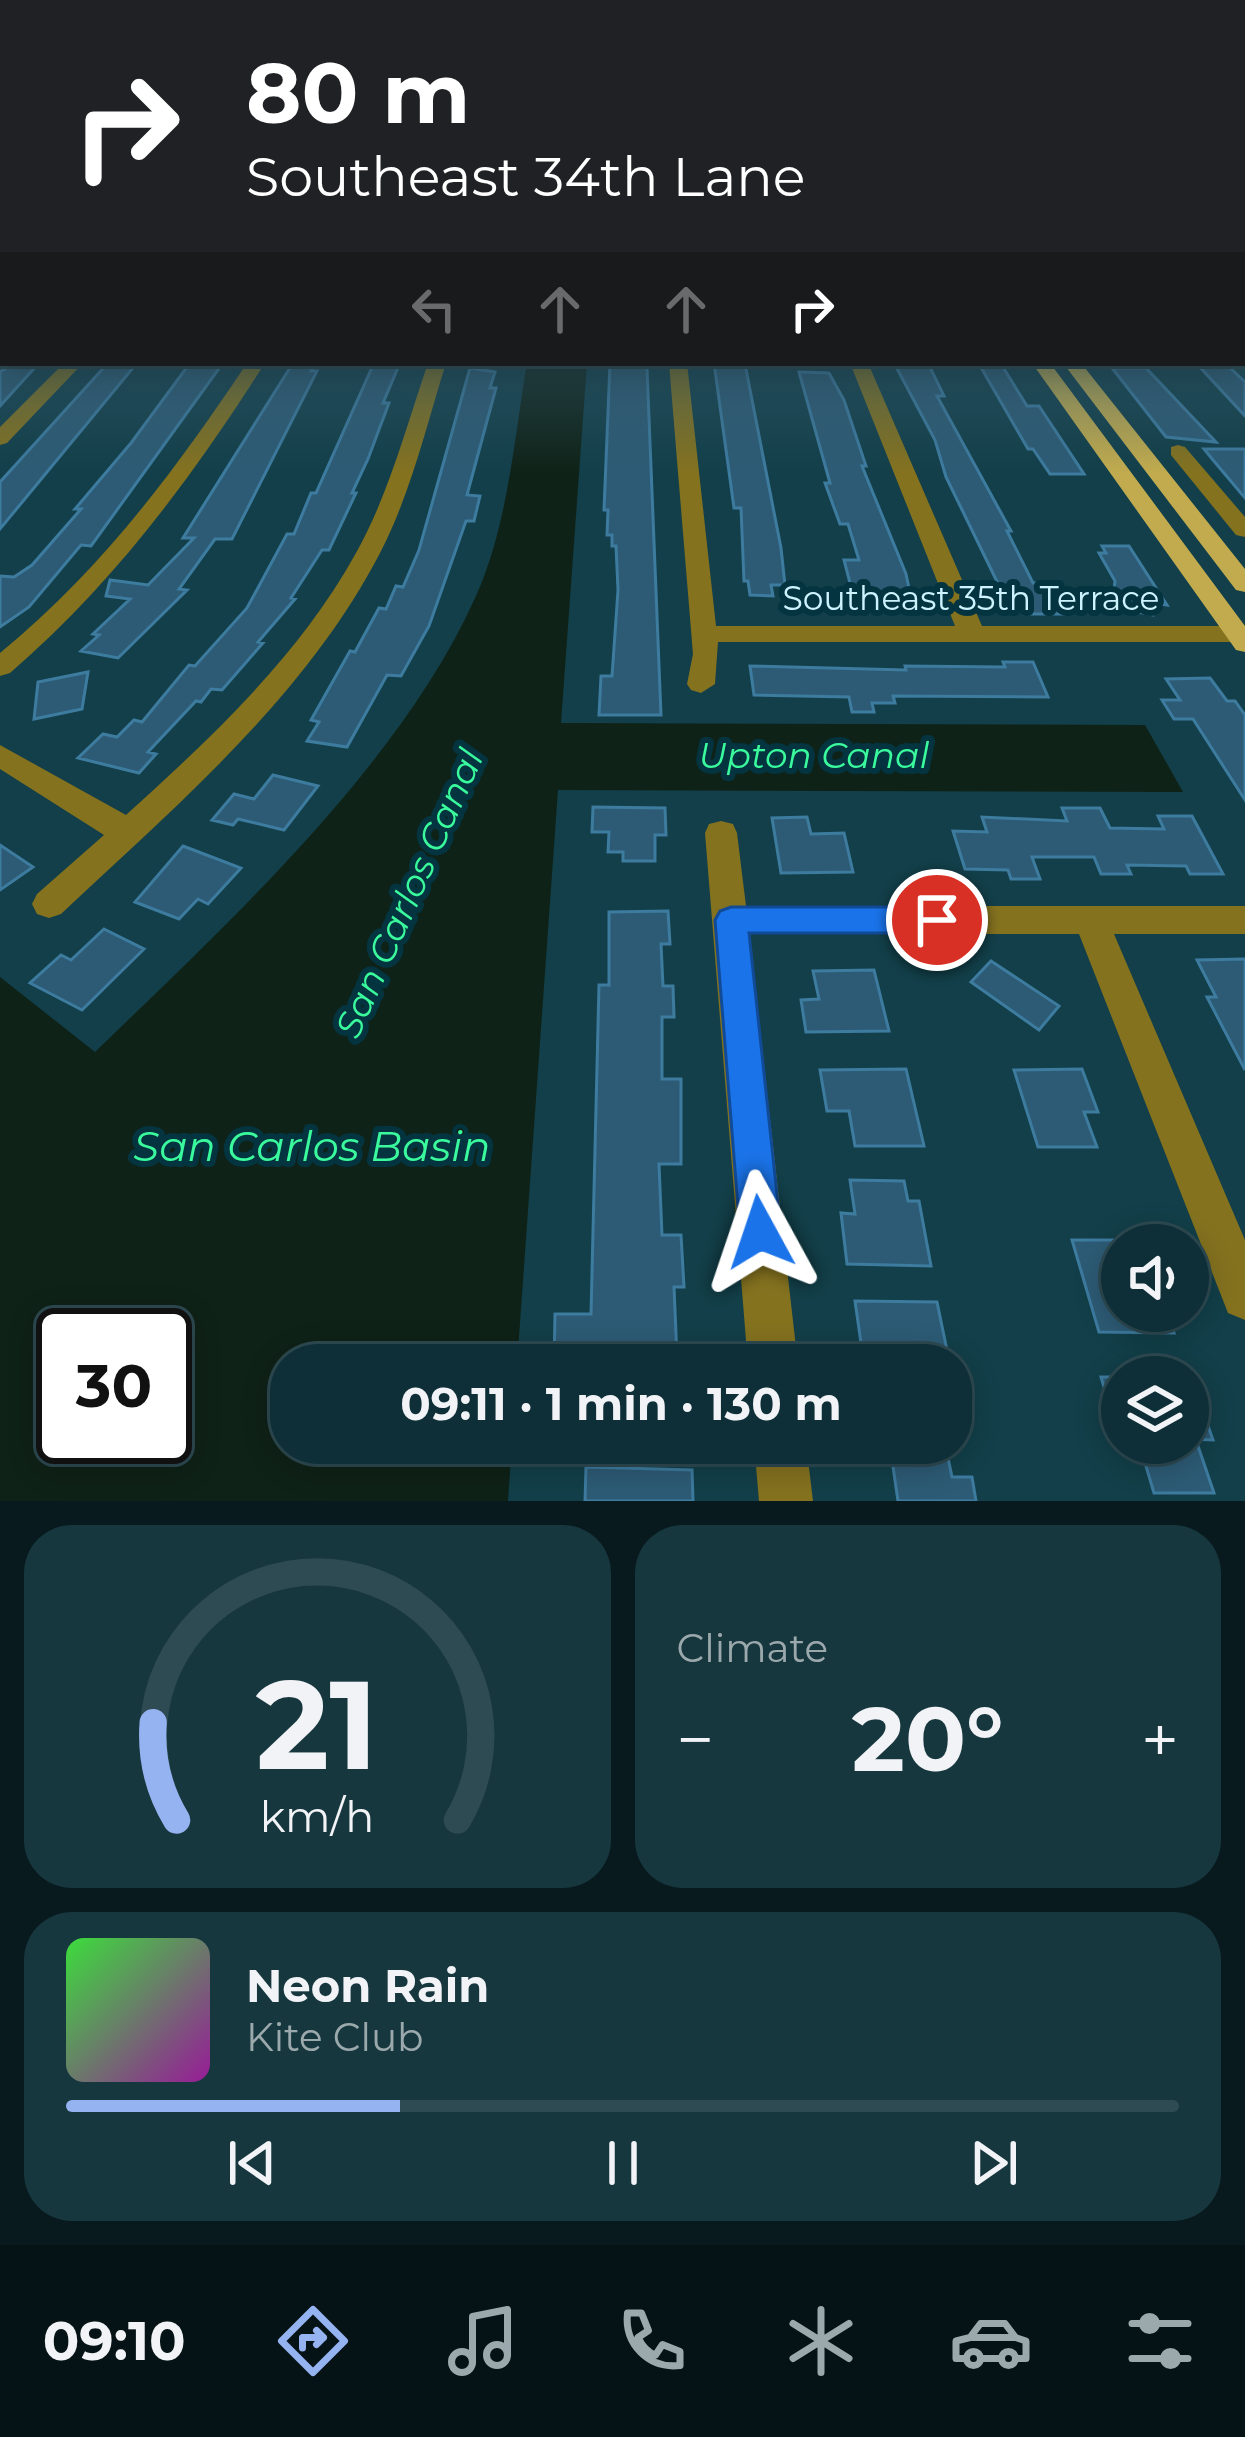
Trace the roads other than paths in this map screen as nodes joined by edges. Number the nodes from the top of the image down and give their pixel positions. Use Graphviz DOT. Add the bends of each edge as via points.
graph roads {
  1 [pos="71,366"];
  2 [pos="254,366"];
  3 [pos="436,366"];
  4 [pos="678,366"];
  5 [pos="861,366"];
  6 [pos="1043,366"];
  7 [pos="1074,366"];
  8 [pos="0,439"];
  9 [pos="1103,447"];
  10 [pos="1137,447"];
  11 [pos="1178,451"];
  12 [pos="1173,492"];
  13 [pos="1213,493"];
  14 [pos="1244,530"];
  15 [pos="1245,585"];
  16 [pos="971,632"];
  17 [pos="704,634"];
  18 [pos="1243,637"];
  19 [pos="0,667"];
  20 [pos="701,684"];
  21 [pos="0,755"];
  22 [pos="126,832"];
  23 [pos="721,833"];
  24 [pos="49,904"];
  25 [pos="731,920"];
  26 [pos="1245,920"];
  27 [pos="1090,921"];
  28 [pos="1245,1296"];
  29 [pos="771,1344"];
  30 [pos="782,1464"];
  31 [pos="786,1501"];
  1 -- 8 [label="street"];
  2 -- 19 [label="street" via="129,547"];
  3 -- 22 [label="street" via="389,507 324,624 222,742"];
  4 -- 17 [label="street"];
  5 -- 16 [label="street"];
  6 -- 9 [label="main road"];
  7 -- 10 [label="main road"];
  9 -- 10 [label="main road"];
  9 -- 18 [label="main road"];
  10 -- 12 [label="main road"];
  11 -- 13 [label="street"];
  12 -- 13 [label="street"];
  12 -- 15 [label="main road"];
  13 -- 14 [label="street"];
  16 -- 17 [label="street, Southeast 35th Terrace"];
  16 -- 18 [label="street, Southeast 35th Terrace"];
  17 -- 20 [label="street"];
  21 -- 22 [label="street"];
  22 -- 24 [label="street"];
  23 -- 25 [label="street"];
  25 -- 27 [label="street"];
  25 -- 29 [label="street"];
  26 -- 27 [label="street"];
  27 -- 28 [label="street"];
  30 -- 31 [label="street"];
}
